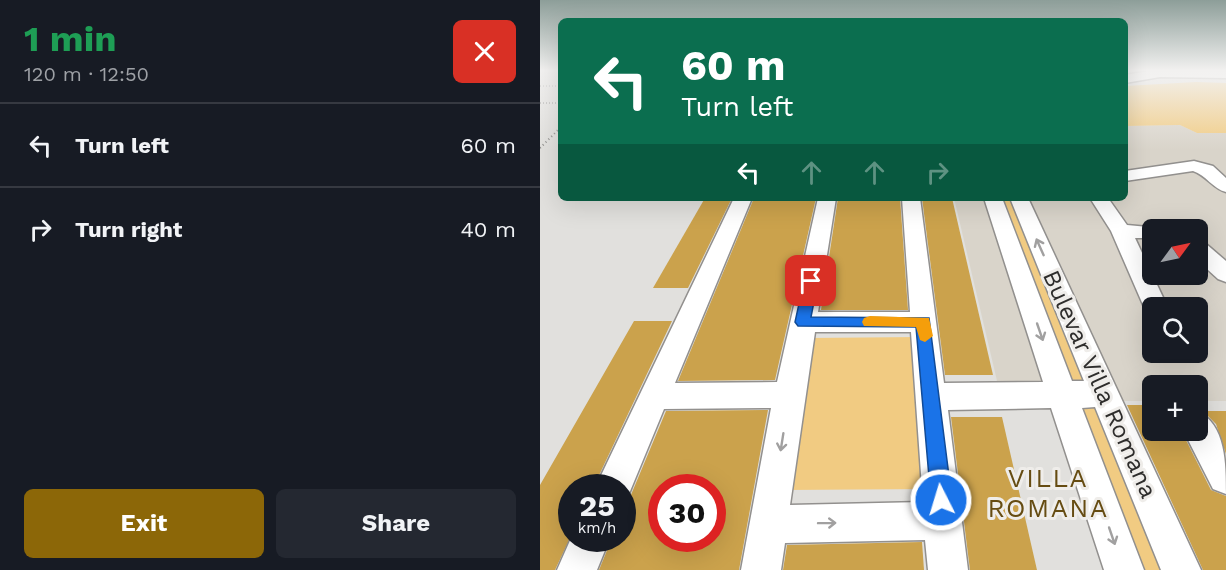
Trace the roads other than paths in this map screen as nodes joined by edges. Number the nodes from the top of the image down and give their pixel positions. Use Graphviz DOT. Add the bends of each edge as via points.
graph roads {
  1 [pos="1226,162"];
  2 [pos="1201,167"];
  3 [pos="1128,175"];
  4 [pos="1226,187"];
  5 [pos="742,201"];
  6 [pos="825,201"];
  7 [pos="911,201"];
  8 [pos="994,201"];
  9 [pos="1020,201"];
  10 [pos="1101,201"];
  11 [pos="1121,231"];
  12 [pos="1142,232"];
  13 [pos="1208,258"];
  14 [pos="1226,274"];
  15 [pos="1151,297"];
  16 [pos="803,322"];
  17 [pos="923,322"];
  18 [pos="1104,394"];
  19 [pos="654,396"];
  20 [pos="789,396"];
  21 [pos="1063,396"];
  22 [pos="932,397"];
  23 [pos="1206,441"];
  24 [pos="620,474"];
  25 [pos="1226,476"];
  26 [pos="943,521"];
  27 [pos="768,524"];
  28 [pos="585,552"];
  29 [pos="577,570"];
  30 [pos="761,570"];
  31 [pos="948,570"];
  32 [pos="1124,570"];
  33 [pos="1181,570"];
  1 -- 2 [label="street"];
  2 -- 3 [label="street"];
  2 -- 4 [label="street"];
  5 -- 19 [label="street"];
  6 -- 16 [label="street"];
  7 -- 17 [label="street"];
  8 -- 21 [label="street, Bulevar Villa Romana, one-way"];
  18 -- 9 [label="street, Bulevar Villa Romana, one-way"];
  10 -- 11 [label="street"];
  11 -- 12 [label="street"];
  11 -- 15 [label="street"];
  13 -- 14 [label="street"];
  16 -- 17 [label="street"];
  16 -- 20 [label="street"];
  17 -- 22 [label="street"];
  18 -- 21 [label="street"];
  18 -- 33 [label="street, Bulevar Villa Romana"];
  19 -- 20 [label="street"];
  19 -- 24 [label="street"];
  20 -- 27 [label="street, one-way"];
  21 -- 22 [label="street"];
  21 -- 32 [label="street, Bulevar Villa Romana, one-way"];
  22 -- 26 [label="street"];
  23 -- 25 [label="street"];
  27 -- 26 [label="street, one-way"];
  26 -- 31 [label="street"];
  27 -- 30 [label="street"];
  28 -- 29 [label="street"];
}
